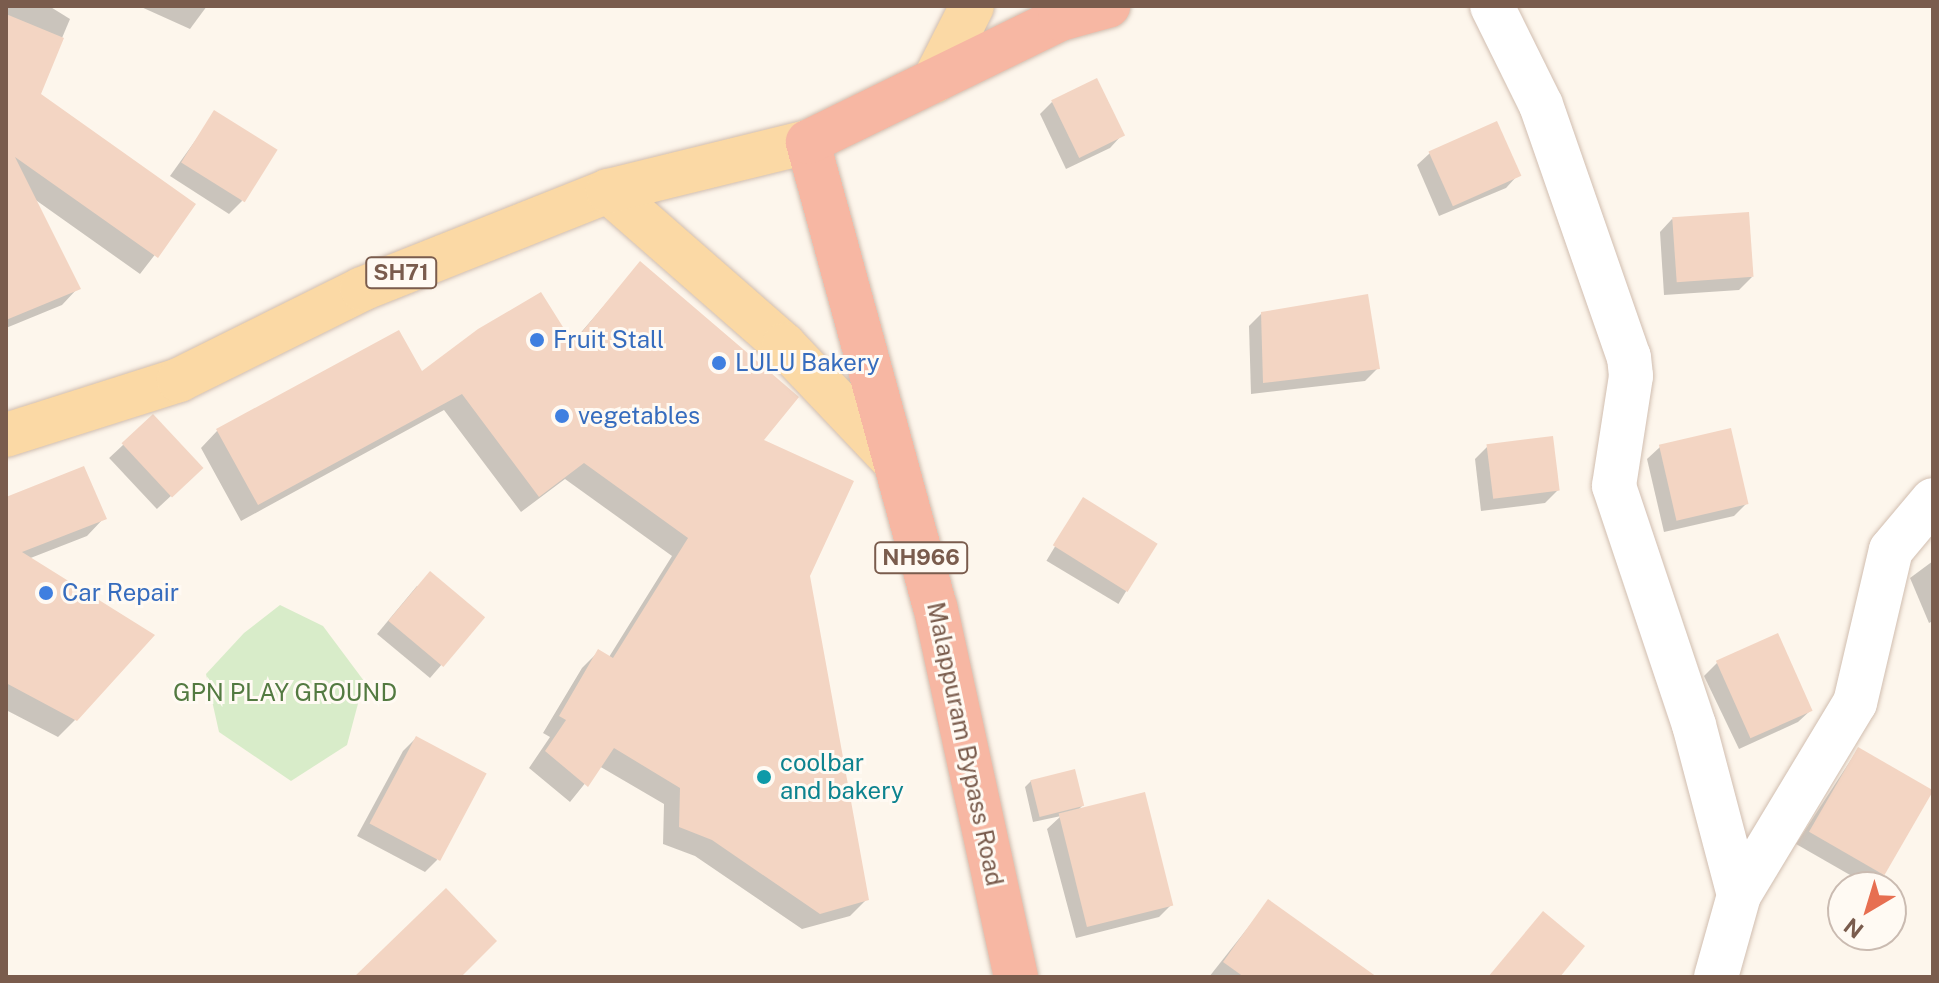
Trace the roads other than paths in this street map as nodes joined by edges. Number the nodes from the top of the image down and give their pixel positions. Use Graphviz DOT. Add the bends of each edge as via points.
graph roads {
  1 [pos="972,6"];
  2 [pos="1108,6"];
  3 [pos="1492,6"];
  4 [pos="1060,12"];
  5 [pos="934,81"];
  6 [pos="808,142"];
  7 [pos="608,191"];
  8 [pos="6,435"];
  9 [pos="892,459"];
  10 [pos="1933,500"];
  11 [pos="1739,895"];
  12 [pos="1016,977"];
  13 [pos="1716,977"];
  1 -- 5 [label="main road"];
  2 -- 4 [label="highway"];
  3 -- 11 [label="street" via="1541,105 1629,357 1631,376 1614,486 1694,725"];
  4 -- 5 [label="highway"];
  5 -- 6 [label="highway"];
  6 -- 7 [label="main road, SH71"];
  6 -- 9 [label="highway, Malappuram Bypass Road / NH966"];
  7 -- 8 [label="main road, SH71" via="362,289 179,380"];
  7 -- 9 [label="main road" via="784,345"];
  9 -- 12 [label="highway, Malappuram Bypass Road / NH966" via="935,607"];
  10 -- 11 [label="street" via="1891,550 1855,703"];
  11 -- 13 [label="street"];
}
